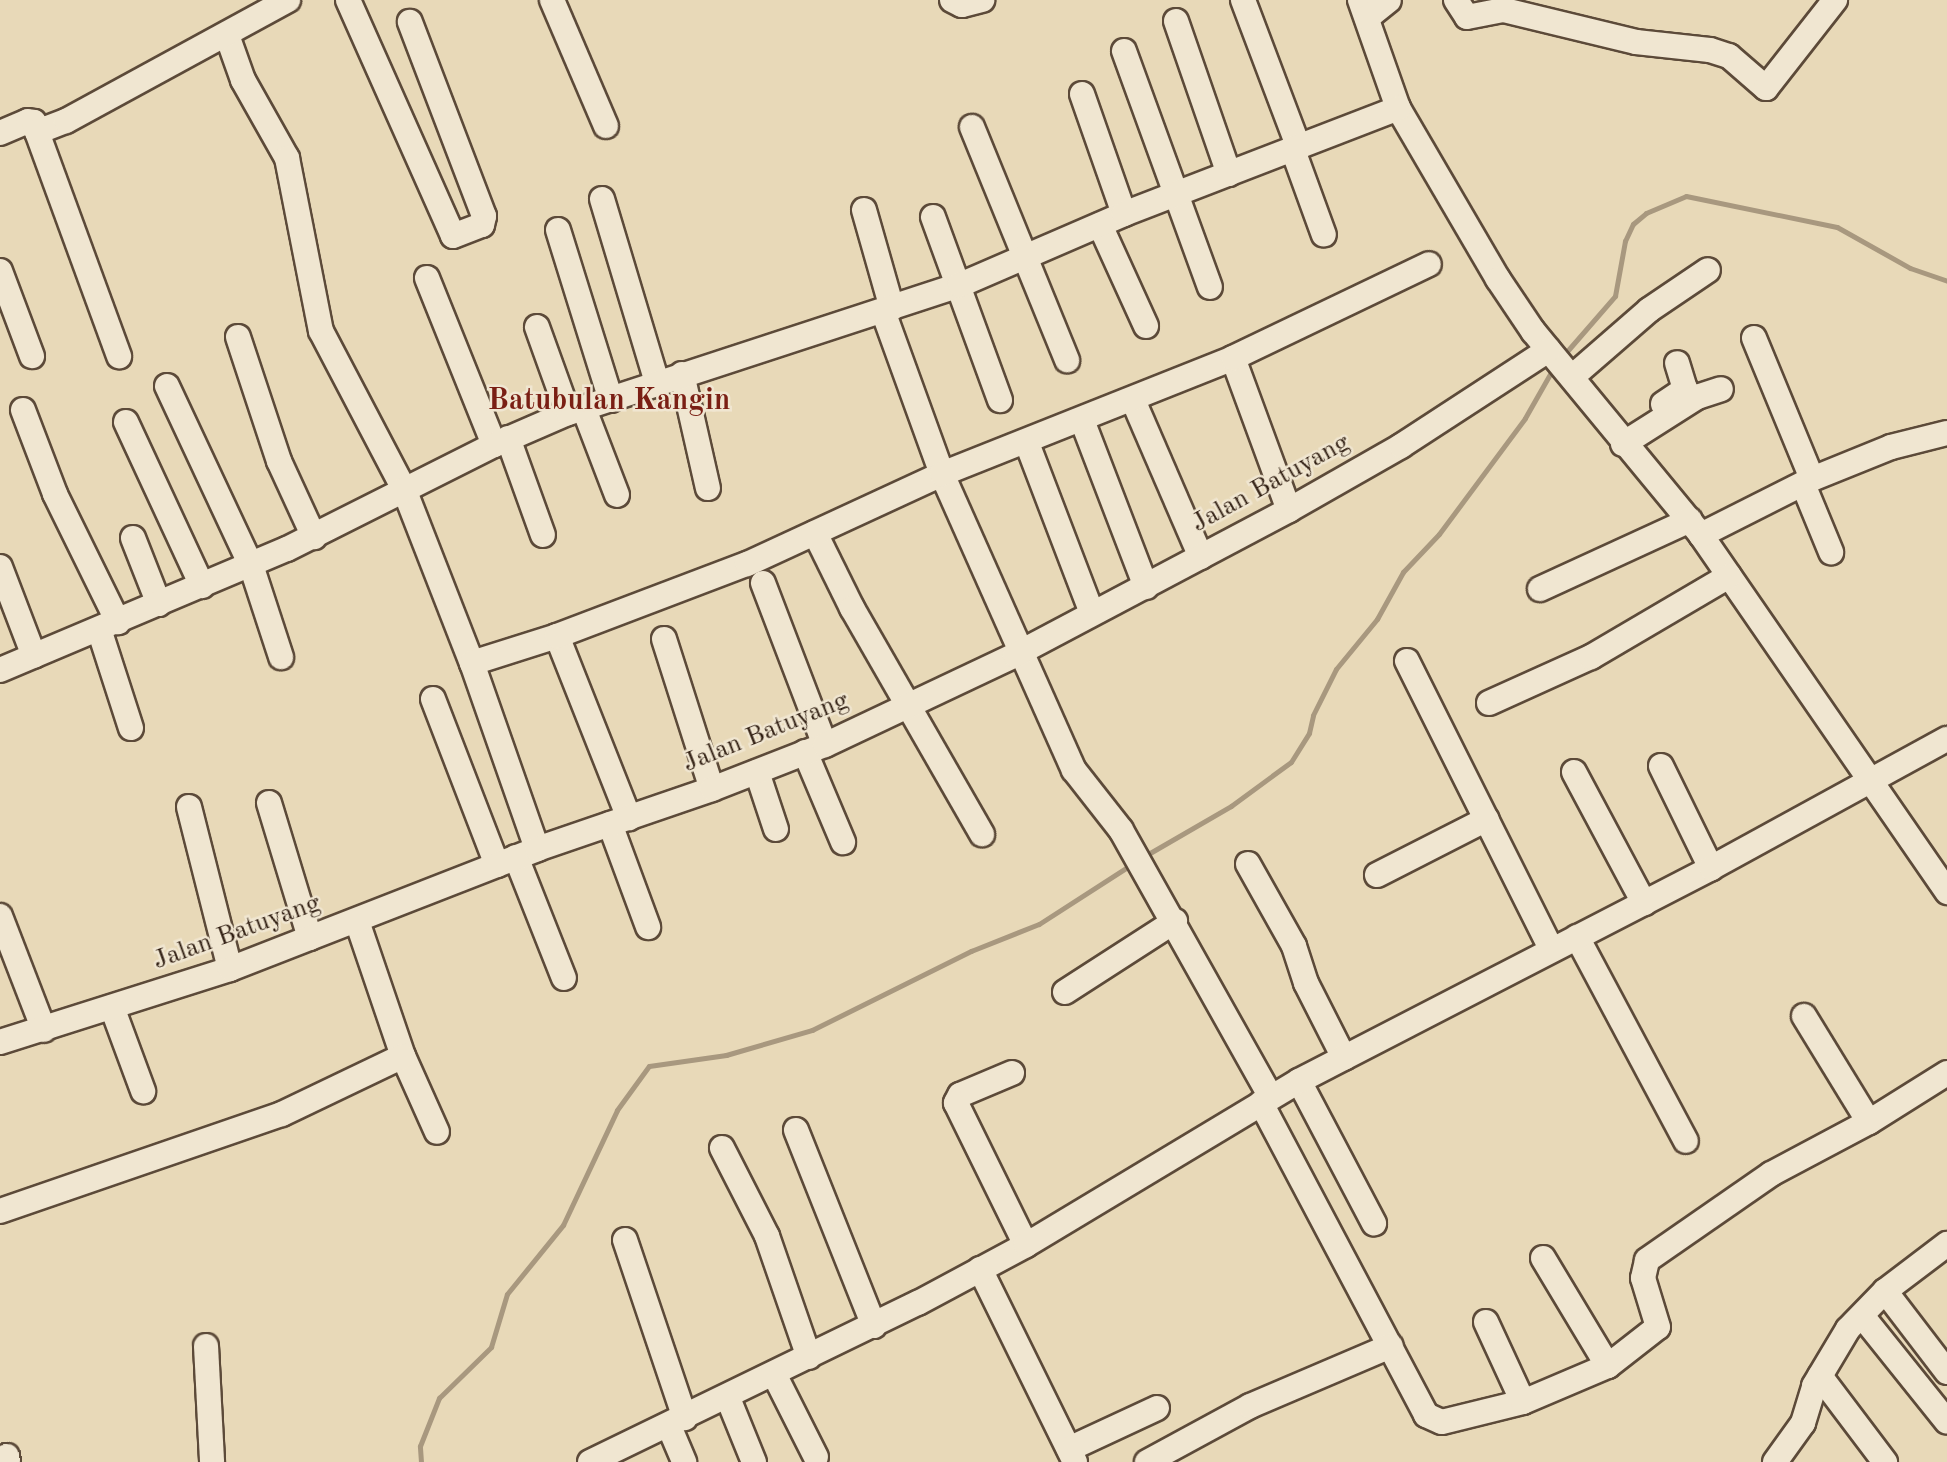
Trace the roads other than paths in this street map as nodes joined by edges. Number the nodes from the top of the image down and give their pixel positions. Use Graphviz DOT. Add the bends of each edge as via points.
graph roads {
  1 [pos="288,0"];
  2 [pos="348,0"];
  3 [pos="552,0"];
  4 [pos="952,0"];
  5 [pos="982,0"];
  6 [pos="1243,0"];
  7 [pos="1389,0"];
  8 [pos="1456,0"];
  9 [pos="1835,0"];
  10 [pos="1364,9"];
  11 [pos="1176,21"];
  12 [pos="410,22"];
  13 [pos="227,35"];
  14 [pos="1124,51"];
  15 [pos="1082,94"];
  16 [pos="1398,108"];
  17 [pos="606,126"];
  18 [pos="972,127"];
  19 [pos="37,132"];
  20 [pos="0,133"];
  21 [pos="1296,149"];
  22 [pos="1229,174"];
  23 [pos="1177,194"];
  24 [pos="602,199"];
  25 [pos="864,210"];
  26 [pos="1125,214"];
  27 [pos="933,217"];
  28 [pos="1100,225"];
  29 [pos="558,230"];
  30 [pos="1324,234"];
  31 [pos="1024,257"];
  32 [pos="1429,264"];
  33 [pos="1708,270"];
  34 [pos="0,271"];
  35 [pos="427,278"];
  36 [pos="960,285"];
  37 [pos="1210,287"];
  38 [pos="888,309"];
  39 [pos="1146,326"];
  40 [pos="537,327"];
  41 [pos="1532,331"];
  42 [pos="238,337"];
  43 [pos="1754,338"];
  44 [pos="32,356"];
  45 [pos="120,356"];
  46 [pos="1233,358"];
  47 [pos="1067,360"];
  48 [pos="1677,363"];
  49 [pos="1561,364"];
  50 [pos="682,374"];
  51 [pos="1508,376"];
  52 [pos="657,382"];
  53 [pos="167,386"];
  54 [pos="1721,389"];
  55 [pos="611,400"];
  56 [pos="1000,400"];
  57 [pos="1133,400"];
  58 [pos="23,410"];
  59 [pos="576,411"];
  60 [pos="1082,420"];
  61 [pos="125,422"];
  62 [pos="1947,433"];
  63 [pos="1620,439"];
  64 [pos="501,441"];
  65 [pos="1027,443"];
  66 [pos="942,474"];
  67 [pos="1807,482"];
  68 [pos="708,488"];
  69 [pos="404,489"];
  70 [pos="617,495"];
  71 [pos="1289,510"];
  72 [pos="1695,528"];
  73 [pos="815,533"];
  74 [pos="543,535"];
  75 [pos="314,537"];
  76 [pos="133,538"];
  77 [pos="1831,552"];
  78 [pos="1201,558"];
  79 [pos="251,565"];
  80 [pos="0,567"];
  81 [pos="1729,576"];
  82 [pos="763,583"];
  83 [pos="201,586"];
  84 [pos="1146,587"];
  85 [pos="1540,589"];
  86 [pos="159,604"];
  87 [pos="1092,613"];
  88 [pos="109,626"];
  89 [pos="557,636"];
  90 [pos="664,639"];
  91 [pos="1021,652"];
  92 [pos="34,656"];
  93 [pos="281,657"];
  94 [pos="1407,661"];
  95 [pos="472,663"];
  96 [pos="0,670"];
  97 [pos="433,699"];
  98 [pos="1489,703"];
  99 [pos="907,706"];
  100 [pos="131,728"];
  101 [pos="1947,739"];
  102 [pos="815,749"];
  103 [pos="1661,766"];
  104 [pos="757,772"];
  105 [pos="1574,772"];
  106 [pos="1869,782"];
  107 [pos="712,789"];
  108 [pos="269,803"];
  109 [pos="189,807"];
  110 [pos="1487,819"];
  111 [pos="619,821"];
  112 [pos="776,829"];
  113 [pos="982,834"];
  114 [pos="843,842"];
  115 [pos="517,857"];
  116 [pos="1248,864"];
  117 [pos="1711,868"];
  118 [pos="1377,875"];
  119 [pos="1947,892"];
  120 [pos="1644,903"];
  121 [pos="0,916"];
  122 [pos="357,921"];
  123 [pos="1175,921"];
  124 [pos="649,927"];
  125 [pos="1577,937"];
  126 [pos="310,939"];
  127 [pos="1552,950"];
  128 [pos="230,969"];
  129 [pos="564,978"];
  130 [pos="1065,992"];
  131 [pos="112,1007"];
  132 [pos="1804,1016"];
  133 [pos="44,1030"];
  134 [pos="0,1042"];
  135 [pos="403,1056"];
  136 [pos="1344,1058"];
  137 [pos="1012,1073"];
  138 [pos="1947,1073"];
  139 [pos="1299,1081"];
  140 [pos="143,1091"];
  141 [pos="1266,1100"];
  142 [pos="1869,1122"];
  143 [pos="796,1130"];
  144 [pos="437,1132"];
  145 [pos="1686,1141"];
  146 [pos="722,1147"];
  147 [pos="0,1211"];
  148 [pos="1374,1223"];
  149 [pos="625,1240"];
  150 [pos="1947,1244"];
  151 [pos="1026,1245"];
  152 [pos="1543,1258"];
  153 [pos="980,1269"];
  154 [pos="1885,1291"];
  155 [pos="1863,1317"];
  156 [pos="1486,1322"];
  157 [pos="874,1326"];
  158 [pos="206,1346"];
  159 [pos="1391,1346"];
  160 [pos="809,1357"];
  161 [pos="1608,1366"];
  162 [pos="1947,1372"];
  163 [pos="774,1374"];
  164 [pos="1820,1376"];
  165 [pos="728,1398"];
  166 [pos="1523,1402"];
  167 [pos="1157,1408"];
  168 [pos="677,1422"];
  169 [pos="1947,1422"];
  170 [pos="1072,1456"];
  171 [pos="816,1457"];
  172 [pos="1788,1457"];
  173 [pos="212,1462"];
  174 [pos="590,1462"];
  175 [pos="684,1462"];
  176 [pos="754,1462"];
  177 [pos="1147,1462"];
  178 [pos="1885,1462"];
  1 -- 13 [label="street"];
  2 -- 12 [label="street" via="453,236 482,225 484,219"];
  3 -- 17 [label="street"];
  4 -- 5 [label="street" via="962,5"];
  6 -- 21 [label="street"];
  7 -- 10 [label="street"];
  8 -- 9 [label="street" via="1467,17 1504,10 1636,42 1719,53 1758,84 1770,87"];
  10 -- 16 [label="street"];
  11 -- 22 [label="street"];
  13 -- 19 [label="street"];
  13 -- 69 [label="street" via="243,80 287,158 321,331"];
  14 -- 23 [label="street"];
  15 -- 26 [label="street"];
  16 -- 21 [label="street"];
  16 -- 41 [label="street"];
  18 -- 31 [label="street"];
  19 -- 20 [label="street" via="31,120"];
  19 -- 45 [label="street"];
  21 -- 22 [label="street"];
  21 -- 30 [label="street"];
  22 -- 23 [label="street"];
  23 -- 26 [label="street"];
  23 -- 37 [label="street"];
  24 -- 52 [label="street"];
  25 -- 38 [label="street"];
  26 -- 28 [label="street"];
  27 -- 36 [label="street"];
  28 -- 31 [label="street"];
  28 -- 39 [label="street"];
  29 -- 55 [label="street"];
  31 -- 36 [label="street"];
  31 -- 47 [label="street"];
  32 -- 46 [label="street"];
  33 -- 49 [label="street, Jalan Batuyang"];
  34 -- 44 [label="street"];
  35 -- 64 [label="street"];
  36 -- 38 [label="street"];
  36 -- 56 [label="street"];
  38 -- 50 [label="street"];
  38 -- 66 [label="street"];
  40 -- 59 [label="street"];
  41 -- 49 [label="street"];
  41 -- 51 [label="street, Jalan Batuyang"];
  42 -- 75 [label="street" via="279,461"];
  43 -- 67 [label="street"];
  46 -- 57 [label="street"];
  46 -- 71 [label="street"];
  48 -- 63 [label="street" via="1685,389"];
  49 -- 51 [label="street, Jalan Batuyang"];
  49 -- 63 [label="street"];
  50 -- 52 [label="street"];
  50 -- 68 [label="street"];
  51 -- 71 [label="street, Jalan Batuyang" via="1401,446"];
  52 -- 55 [label="street"];
  53 -- 79 [label="street"];
  54 -- 63 [label="street"];
  55 -- 59 [label="street"];
  57 -- 60 [label="street"];
  57 -- 78 [label="street"];
  58 -- 88 [label="street"];
  59 -- 64 [label="street"];
  59 -- 70 [label="street"];
  60 -- 65 [label="street"];
  60 -- 84 [label="street"];
  61 -- 83 [label="street"];
  62 -- 67 [label="street" via="1891,447"];
  63 -- 72 [label="street"];
  64 -- 69 [label="street"];
  64 -- 74 [label="street"];
  65 -- 66 [label="street"];
  65 -- 87 [label="street"];
  66 -- 73 [label="street"];
  66 -- 91 [label="street"];
  67 -- 72 [label="street"];
  67 -- 77 [label="street"];
  69 -- 75 [label="street"];
  69 -- 95 [label="street"];
  71 -- 78 [label="street, Jalan Batuyang"];
  72 -- 81 [label="street"];
  72 -- 85 [label="street"];
  73 -- 89 [label="street" via="747,564"];
  73 -- 99 [label="street"];
  75 -- 79 [label="street"];
  76 -- 86 [label="street"];
  78 -- 84 [label="street, Jalan Batuyang"];
  79 -- 83 [label="street"];
  79 -- 93 [label="street"];
  80 -- 92 [label="street"];
  81 -- 98 [label="street" via="1591,657"];
  81 -- 106 [label="street"];
  82 -- 102 [label="street"];
  83 -- 86 [label="street"];
  84 -- 87 [label="street, Jalan Batuyang"];
  86 -- 88 [label="street"];
  87 -- 91 [label="street, Jalan Batuyang"];
  88 -- 92 [label="street"];
  88 -- 100 [label="street"];
  89 -- 95 [label="street"];
  89 -- 111 [label="street"];
  90 -- 107 [label="street"];
  91 -- 99 [label="street, Jalan Batuyang"];
  91 -- 123 [label="street" via="1074,770 1130,846"];
  92 -- 96 [label="street"];
  94 -- 110 [label="street" via="1441,736"];
  95 -- 115 [label="street"];
  97 -- 115 [label="street"];
  99 -- 102 [label="street, Jalan Batuyang"];
  99 -- 113 [label="street"];
  101 -- 106 [label="street"];
  102 -- 104 [label="street, Jalan Batuyang"];
  102 -- 114 [label="street"];
  103 -- 117 [label="street"];
  104 -- 107 [label="street, Jalan Batuyang"];
  104 -- 112 [label="street"];
  105 -- 120 [label="street"];
  106 -- 117 [label="street"];
  106 -- 119 [label="street"];
  107 -- 111 [label="street, Jalan Batuyang"];
  108 -- 126 [label="street"];
  109 -- 128 [label="street"];
  110 -- 118 [label="street"];
  110 -- 127 [label="street"];
  111 -- 115 [label="street, Jalan Batuyang"];
  111 -- 124 [label="street"];
  115 -- 122 [label="street, Jalan Batuyang"];
  115 -- 129 [label="street"];
  116 -- 136 [label="street" via="1294,946 1306,983"];
  117 -- 120 [label="street"];
  120 -- 125 [label="street"];
  121 -- 133 [label="street"];
  122 -- 126 [label="street, Jalan Batuyang"];
  122 -- 135 [label="street"];
  123 -- 130 [label="street"];
  123 -- 141 [label="street"];
  125 -- 127 [label="street"];
  125 -- 145 [label="street"];
  126 -- 128 [label="street, Jalan Batuyang"];
  127 -- 136 [label="street"];
  128 -- 131 [label="street, Jalan Batuyang"];
  131 -- 133 [label="street, Jalan Batuyang"];
  131 -- 140 [label="street"];
  132 -- 142 [label="street"];
  133 -- 134 [label="street, Jalan Batuyang"];
  135 -- 144 [label="street"];
  135 -- 147 [label="street" via="282,1114"];
  136 -- 139 [label="street"];
  137 -- 151 [label="street" via="960,1094 956,1103"];
  138 -- 142 [label="street"];
  139 -- 141 [label="street"];
  139 -- 148 [label="street"];
  141 -- 151 [label="street"];
  141 -- 159 [label="street"];
  142 -- 161 [label="street" via="1771,1174 1647,1261 1643,1278 1658,1327"];
  143 -- 157 [label="street"];
  146 -- 160 [label="street" via="767,1236"];
  149 -- 168 [label="street"];
  150 -- 154 [label="street"];
  151 -- 153 [label="street"];
  152 -- 161 [label="street"];
  153 -- 157 [label="street"];
  153 -- 170 [label="street"];
  154 -- 155 [label="street"];
  154 -- 162 [label="street"];
  155 -- 164 [label="street" via="1841,1338"];
  155 -- 169 [label="street"];
  156 -- 166 [label="street"];
  157 -- 160 [label="street"];
  158 -- 173 [label="street"];
  159 -- 166 [label="street" via="1426,1415 1435,1422"];
  159 -- 177 [label="street" via="1250,1406"];
  160 -- 163 [label="street"];
  161 -- 166 [label="street"];
  163 -- 165 [label="street"];
  163 -- 171 [label="street"];
  164 -- 172 [label="street"];
  164 -- 178 [label="street"];
  165 -- 168 [label="street"];
  165 -- 176 [label="street"];
  167 -- 170 [label="street"];
  168 -- 174 [label="street"];
  168 -- 175 [label="street"];
}
